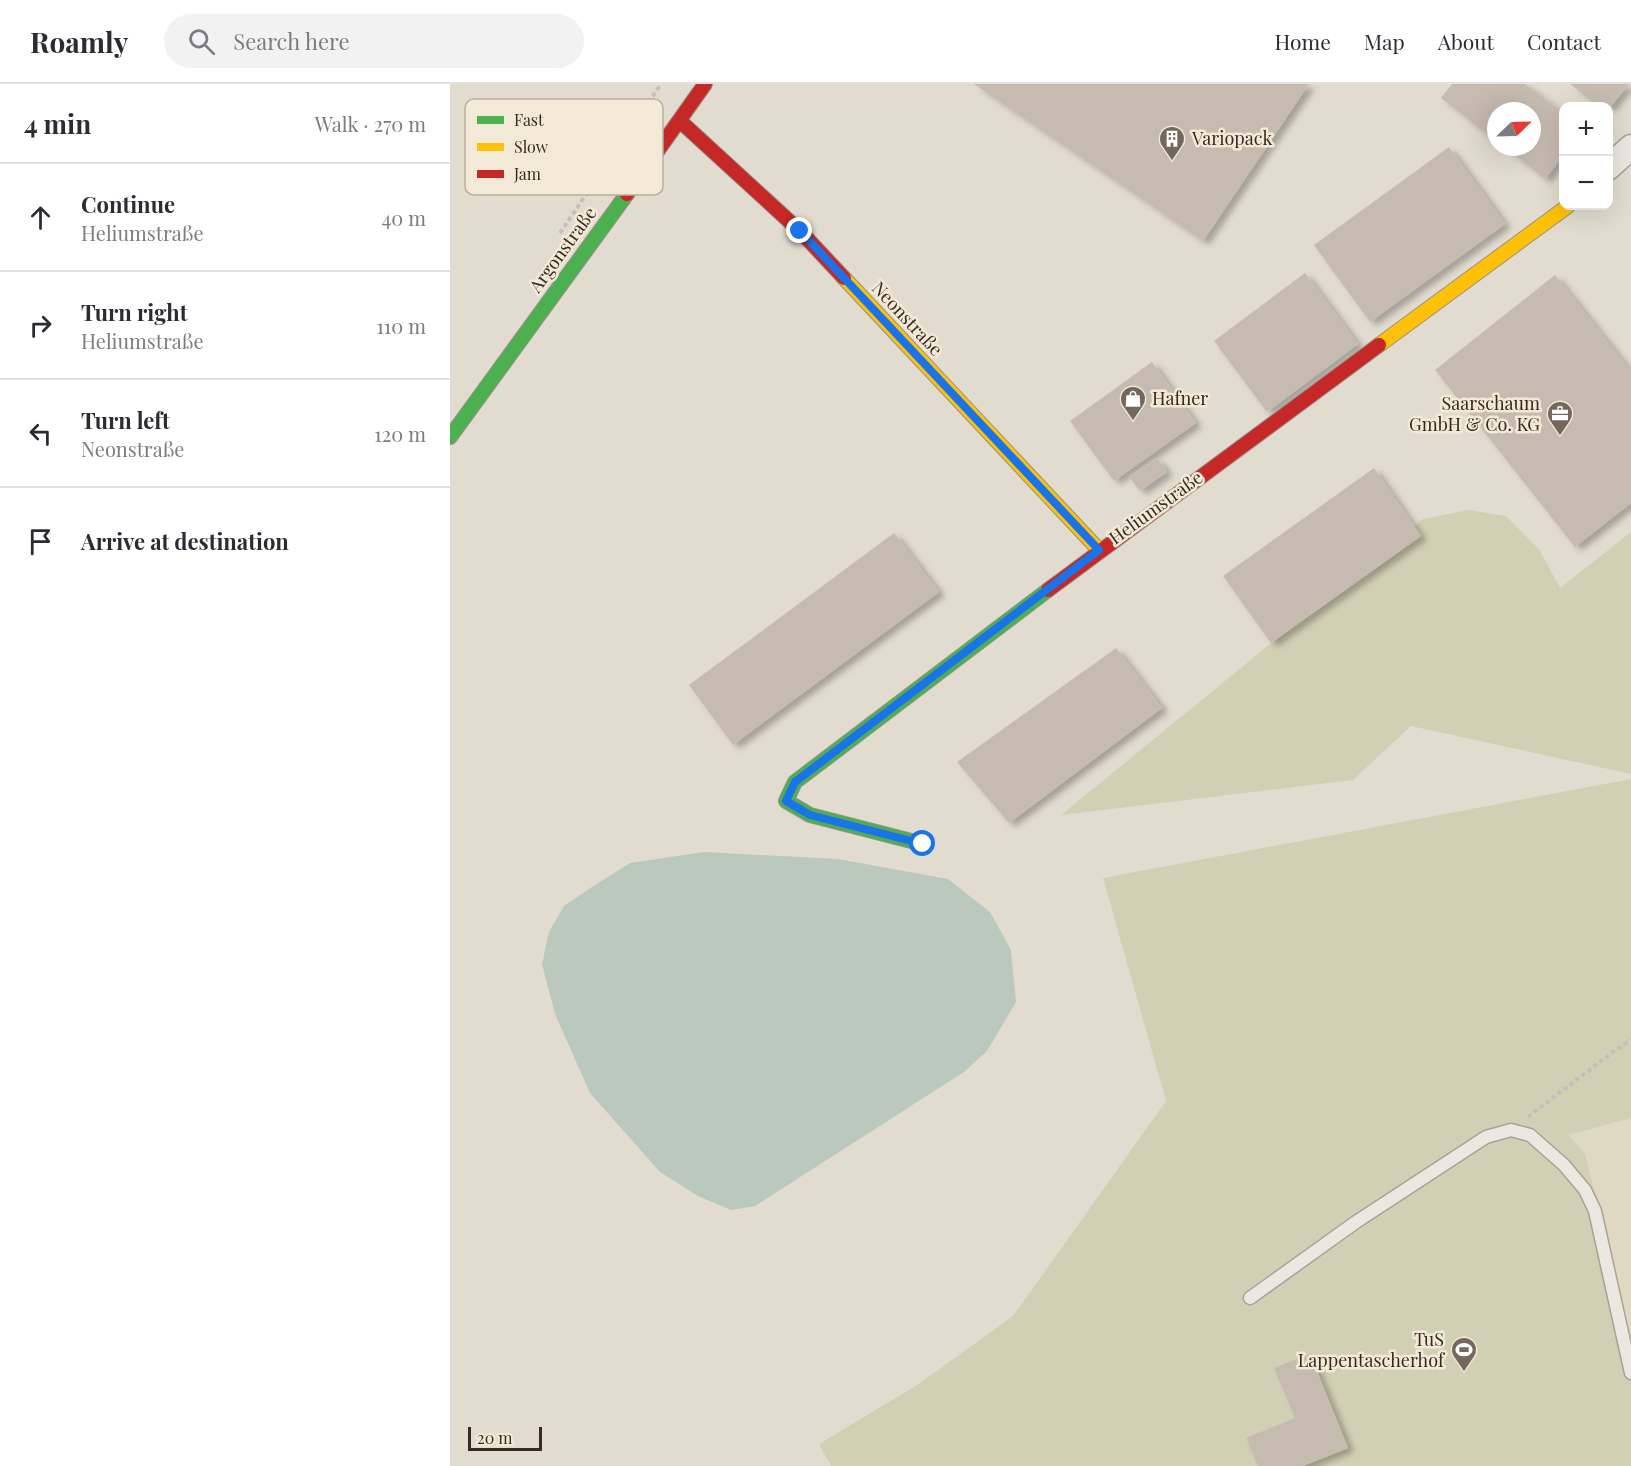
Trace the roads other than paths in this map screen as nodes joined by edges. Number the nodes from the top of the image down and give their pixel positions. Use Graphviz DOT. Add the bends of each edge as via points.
graph roads {
  1 [pos="705,84"];
  2 [pos="680,121"];
  3 [pos="663,144"];
  4 [pos="1631,147"];
  5 [pos="1613,163"];
  6 [pos="626,195"];
  7 [pos="1563,210"];
  8 [pos="450,437"];
  9 [pos="1099,550"];
  10 [pos="923,844"];
  11 [pos="1250,1298"];
  12 [pos="1631,1373"];
  1 -- 2 [label="street, Argonstraße"];
  2 -- 3 [label="street, Argonstraße"];
  2 -- 9 [label="street, Neonstraße" via="800,231"];
  4 -- 5 [label="street"];
  6 -- 8 [label="street, Argonstraße"];
  7 -- 9 [label="street, Heliumstraße"];
  9 -- 10 [label="street, Heliumstraße" via="795,782 786,801 810,815"];
  11 -- 12 [label="lane" via="1356,1222 1486,1137 1511,1130 1530,1135 1585,1190 1595,1211"];
}
